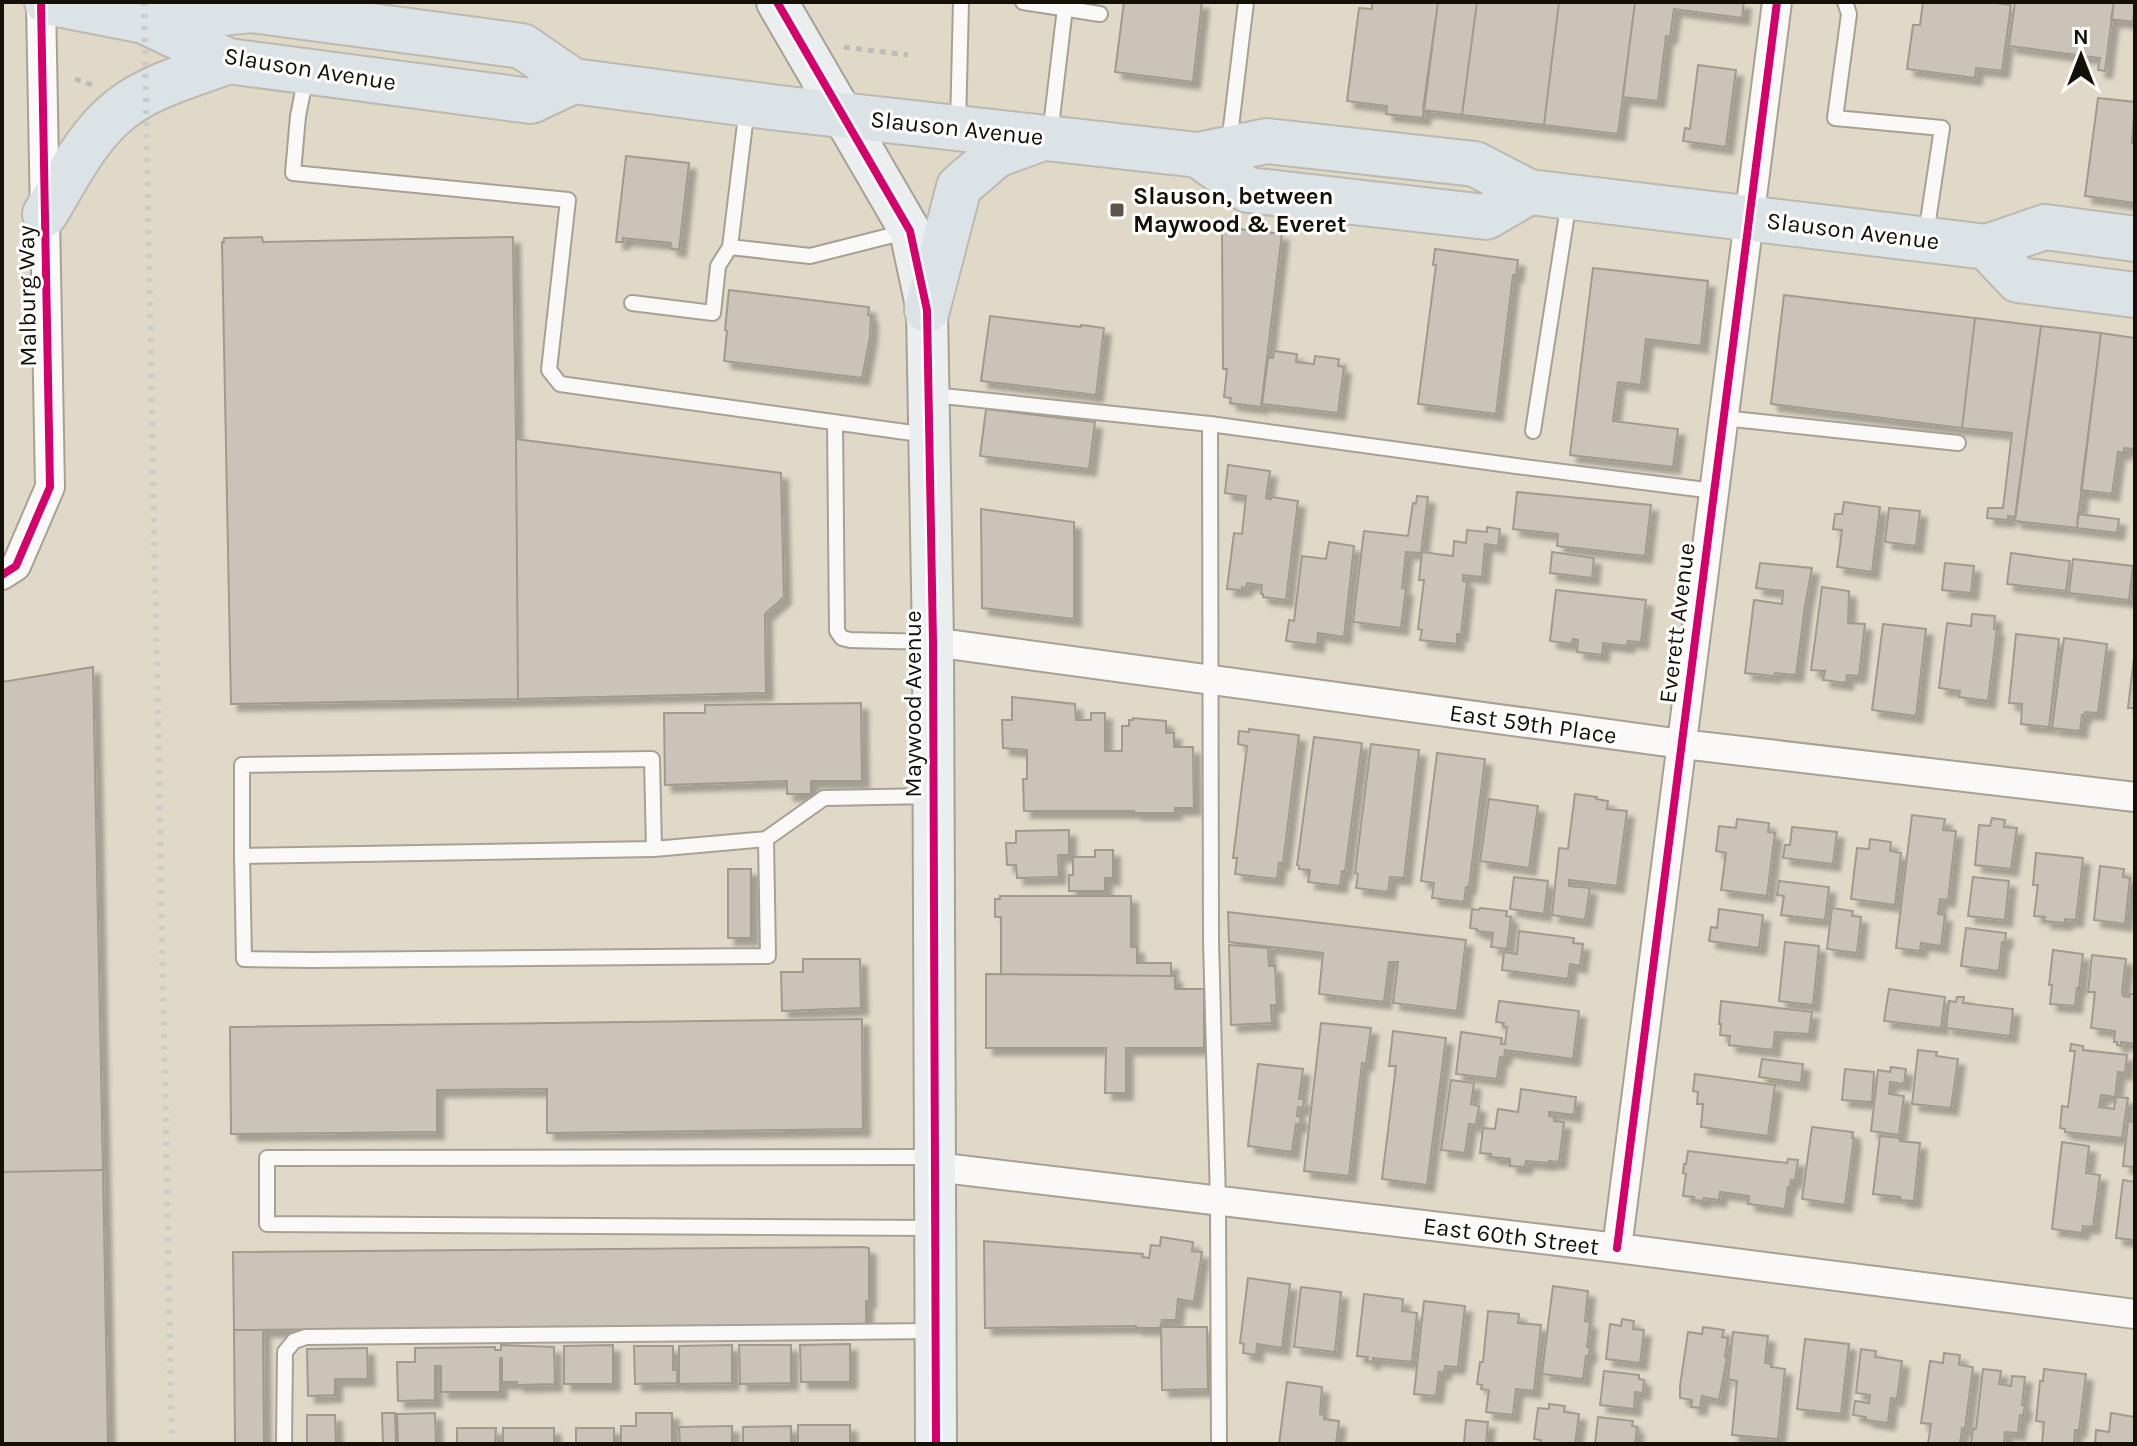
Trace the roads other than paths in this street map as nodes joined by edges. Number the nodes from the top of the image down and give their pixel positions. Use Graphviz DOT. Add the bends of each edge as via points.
graph roads {
  1 [pos="41,2"];
  2 [pos="47,2"];
  3 [pos="777,2"];
  4 [pos="961,2"];
  5 [pos="1023,2"];
  6 [pos="1246,2"];
  7 [pos="1777,2"];
  8 [pos="1845,2"];
  9 [pos="251,6"];
  10 [pos="1065,8"];
  11 [pos="1100,14"];
  12 [pos="144,21"];
  13 [pos="228,61"];
  14 [pos="307,72"];
  15 [pos="573,81"];
  16 [pos="747,103"];
  17 [pos="841,115"];
  18 [pos="958,128"];
  19 [pos="1046,138"];
  20 [pos="1213,152"];
  21 [pos="1550,195"];
  22 [pos="45,214"];
  23 [pos="1749,218"];
  24 [pos="910,231"];
  25 [pos="1925,239"];
  26 [pos="2135,239"];
  27 [pos="730,247"];
  28 [pos="1987,247"];
  29 [pos="2135,295"];
  30 [pos="632,303"];
  31 [pos="927,310"];
  32 [pos="929,394"];
  33 [pos="1723,418"];
  34 [pos="835,422"];
  35 [pos="1210,424"];
  36 [pos="1533,431"];
  37 [pos="930,435"];
  38 [pos="1958,443"];
  39 [pos="1714,491"];
  40 [pos="2,575"];
  41 [pos="933,642"];
  42 [pos="1211,680"];
  43 [pos="1682,744"];
  44 [pos="933,796"];
  45 [pos="2135,797"];
  46 [pos="766,839"];
  47 [pos="654,849"];
  48 [pos="242,856"];
  49 [pos="935,1162"];
  50 [pos="1218,1201"];
  51 [pos="935,1228"];
  52 [pos="1617,1248"];
  53 [pos="2135,1314"];
  54 [pos="935,1331"];
  55 [pos="284,1444"];
  56 [pos="936,1444"];
  57 [pos="1219,1444"];
  1 -- 22 [label="street, Malburg Way"];
  2 -- 12 [label="main road, Slauson Avenue"];
  3 -- 17 [label="street, Maywood Avenue"];
  4 -- 18 [label="lane"];
  5 -- 10 [label="lane"];
  6 -- 20 [label="lane"];
  7 -- 23 [label="street, Everett Avenue"];
  8 -- 25 [label="lane" via="1849,14 1835,118 1942,128"];
  9 -- 12 [label="main road, Slauson Avenue"];
  9 -- 15 [label="main road, Slauson Avenue" via="522,46"];
  10 -- 11 [label="lane"];
  10 -- 19 [label="lane"];
  12 -- 13 [label="main road, Slauson Avenue"];
  13 -- 14 [label="main road, Slauson Avenue"];
  13 -- 22 [label="main road" via="146,93 120,109 93,137"];
  14 -- 15 [label="main road, Slauson Avenue" via="531,101"];
  14 -- 34 [label="lane" via="293,173 568,200 549,370 560,384"];
  15 -- 16 [label="main road, Slauson Avenue"];
  16 -- 17 [label="main road, Slauson Avenue"];
  16 -- 27 [label="lane"];
  17 -- 18 [label="main road, Slauson Avenue"];
  17 -- 24 [label="street, Maywood Avenue"];
  18 -- 19 [label="main road, Slauson Avenue"];
  19 -- 20 [label="main road, Slauson Avenue"];
  19 -- 31 [label="main road" via="996,155 959,187"];
  20 -- 21 [label="main road, Slauson Avenue" via="1267,141 1475,164"];
  21 -- 23 [label="main road, Slauson Avenue"];
  21 -- 36 [label="lane"];
  22 -- 40 [label="street, Malburg Way" via="50,487 16,566"];
  23 -- 25 [label="main road, Slauson Avenue"];
  23 -- 33 [label="street, Everett Avenue"];
  24 -- 27 [label="lane" via="810,256"];
  24 -- 31 [label="street, Maywood Avenue"];
  25 -- 28 [label="main road, Slauson Avenue"];
  26 -- 28 [label="main road, Slauson Avenue" via="2045,227"];
  27 -- 30 [label="lane" via="718,266 713,313"];
  28 -- 29 [label="main road" via="2018,280"];
  31 -- 32 [label="street, Maywood Avenue"];
  32 -- 35 [label="lane"];
  32 -- 37 [label="street, Maywood Avenue"];
  33 -- 38 [label="lane"];
  33 -- 39 [label="street, Everett Avenue"];
  34 -- 37 [label="lane"];
  34 -- 41 [label="lane" via="837,631 850,640"];
  35 -- 39 [label="lane"];
  35 -- 42 [label="lane"];
  37 -- 41 [label="street, Maywood Avenue"];
  39 -- 43 [label="street, Everett Avenue"];
  41 -- 42 [label="street, East 59th Place"];
  41 -- 44 [label="street, Maywood Avenue"];
  42 -- 43 [label="street, East 59th Place"];
  42 -- 50 [label="lane"];
  43 -- 45 [label="street, East 59th Place"];
  43 -- 52 [label="street, Everett Avenue"];
  44 -- 46 [label="lane" via="824,798"];
  44 -- 49 [label="street, Maywood Avenue"];
  46 -- 47 [label="lane"];
  46 -- 48 [label="lane" via="768,956 244,959"];
  47 -- 48 [label="lane"];
  47 -- 48 [label="lane" via="652,759 242,765"];
  49 -- 50 [label="street, East 60th Street"];
  49 -- 51 [label="street, Maywood Avenue"];
  49 -- 51 [label="lane" via="267,1158 267,1224"];
  50 -- 52 [label="street, East 60th Street"];
  50 -- 57 [label="lane"];
  51 -- 54 [label="street, Maywood Avenue"];
  52 -- 53 [label="street, East 60th Street"];
  54 -- 55 [label="lane" via="306,1337 285,1352"];
  54 -- 56 [label="street, Maywood Avenue"];
}
